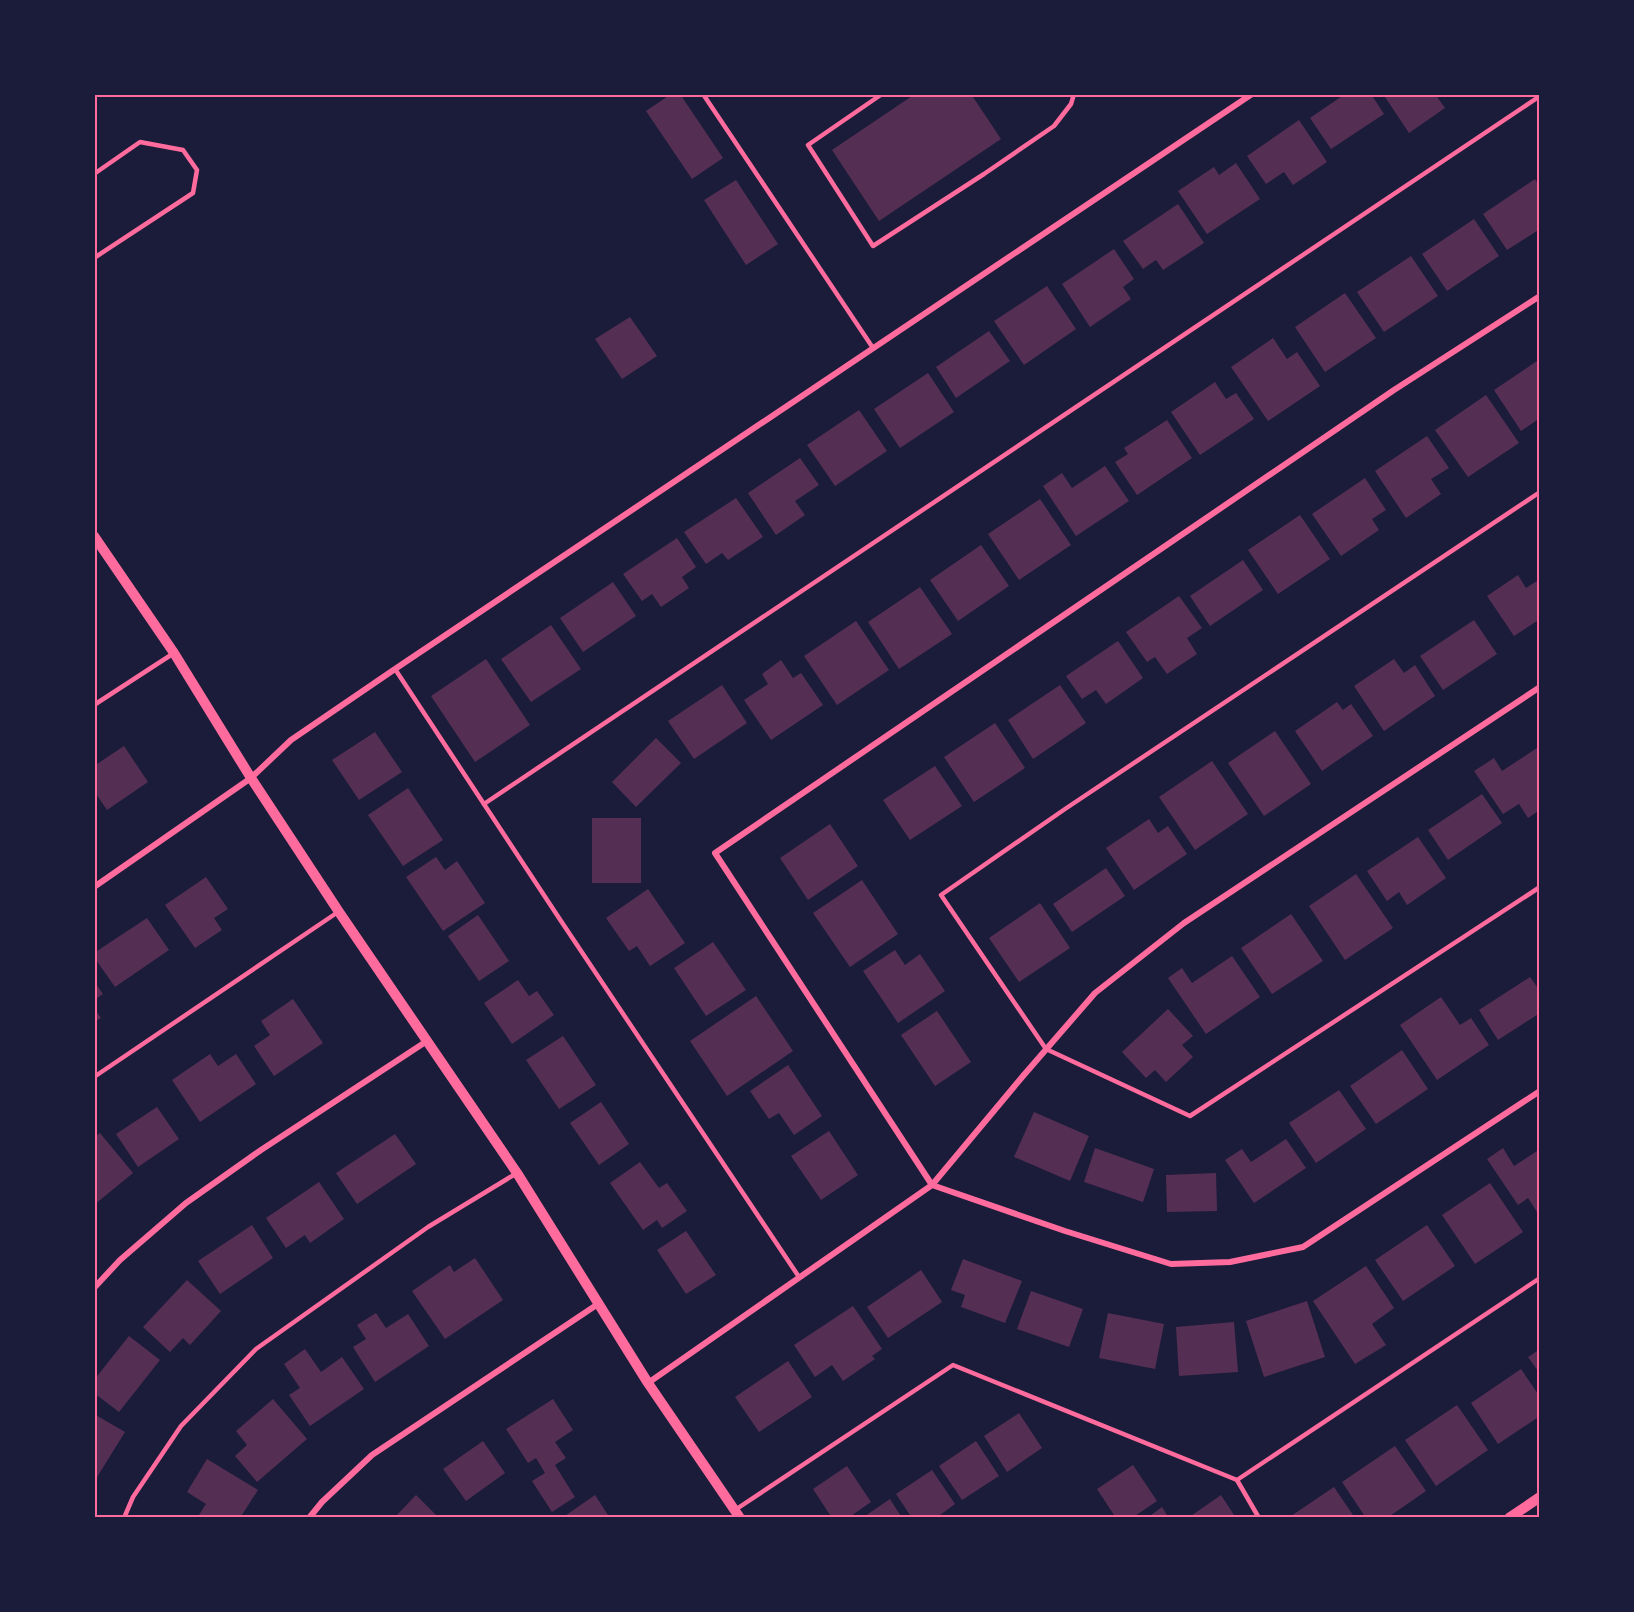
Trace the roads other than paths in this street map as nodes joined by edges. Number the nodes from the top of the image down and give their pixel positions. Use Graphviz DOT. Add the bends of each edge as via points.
graph roads {
  1 [pos="703,94"];
  2 [pos="882,94"];
  3 [pos="1074,94"];
  4 [pos="1252,94"];
  5 [pos="1539,96"];
  6 [pos="94,174"];
  7 [pos="94,258"];
  8 [pos="1539,296"];
  9 [pos="873,348"];
  10 [pos="1539,492"];
  11 [pos="94,536"];
  12 [pos="174,653"];
  13 [pos="395,669"];
  14 [pos="1539,687"];
  15 [pos="94,705"];
  16 [pos="251,778"];
  17 [pos="484,804"];
  18 [pos="94,887"];
  19 [pos="1539,887"];
  20 [pos="339,912"];
  21 [pos="427,1041"];
  22 [pos="1046,1049"];
  23 [pos="94,1077"];
  24 [pos="1539,1091"];
  25 [pos="517,1173"];
  26 [pos="932,1185"];
  27 [pos="799,1277"];
  28 [pos="1539,1278"];
  29 [pos="94,1288"];
  30 [pos="598,1304"];
  31 [pos="648,1383"];
  32 [pos="1237,1480"];
  33 [pos="1539,1497"];
  34 [pos="737,1514"];
  35 [pos="124,1518"];
  36 [pos="309,1518"];
  37 [pos="1259,1518"];
  38 [pos="1509,1518"];
  1 -- 9 [label="lane"];
  2 -- 3 [label="lane" via="808,145 873,246 1054,126"];
  4 -- 9 [label="street"];
  5 -- 17 [label="lane"];
  6 -- 7 [label="lane" via="140,142 183,150 197,170 193,193"];
  8 -- 26 [label="street" via="1394,390 715,853"];
  9 -- 13 [label="street"];
  10 -- 22 [label="lane" via="941,896"];
  11 -- 12 [label="street"];
  12 -- 15 [label="lane"];
  12 -- 16 [label="street"];
  13 -- 16 [label="street" via="291,740"];
  13 -- 17 [label="lane"];
  14 -- 22 [label="street" via="1184,923 1095,993"];
  16 -- 18 [label="street"];
  16 -- 20 [label="street"];
  17 -- 27 [label="lane"];
  19 -- 22 [label="lane" via="1190,1116"];
  20 -- 21 [label="street"];
  20 -- 23 [label="lane"];
  21 -- 25 [label="street"];
  21 -- 29 [label="street" via="186,1203"];
  22 -- 26 [label="street"];
  24 -- 26 [label="street" via="1303,1247 1230,1262 1171,1264"];
  25 -- 30 [label="street"];
  25 -- 35 [label="lane" via="428,1227 256,1349 181,1426 133,1497"];
  26 -- 27 [label="street"];
  27 -- 31 [label="street"];
  28 -- 32 [label="lane"];
  30 -- 31 [label="street"];
  30 -- 36 [label="street" via="372,1455"];
  31 -- 34 [label="street"];
  32 -- 34 [label="lane" via="953,1365"];
  32 -- 37 [label="lane"];
  33 -- 38 [label="street"];
}
